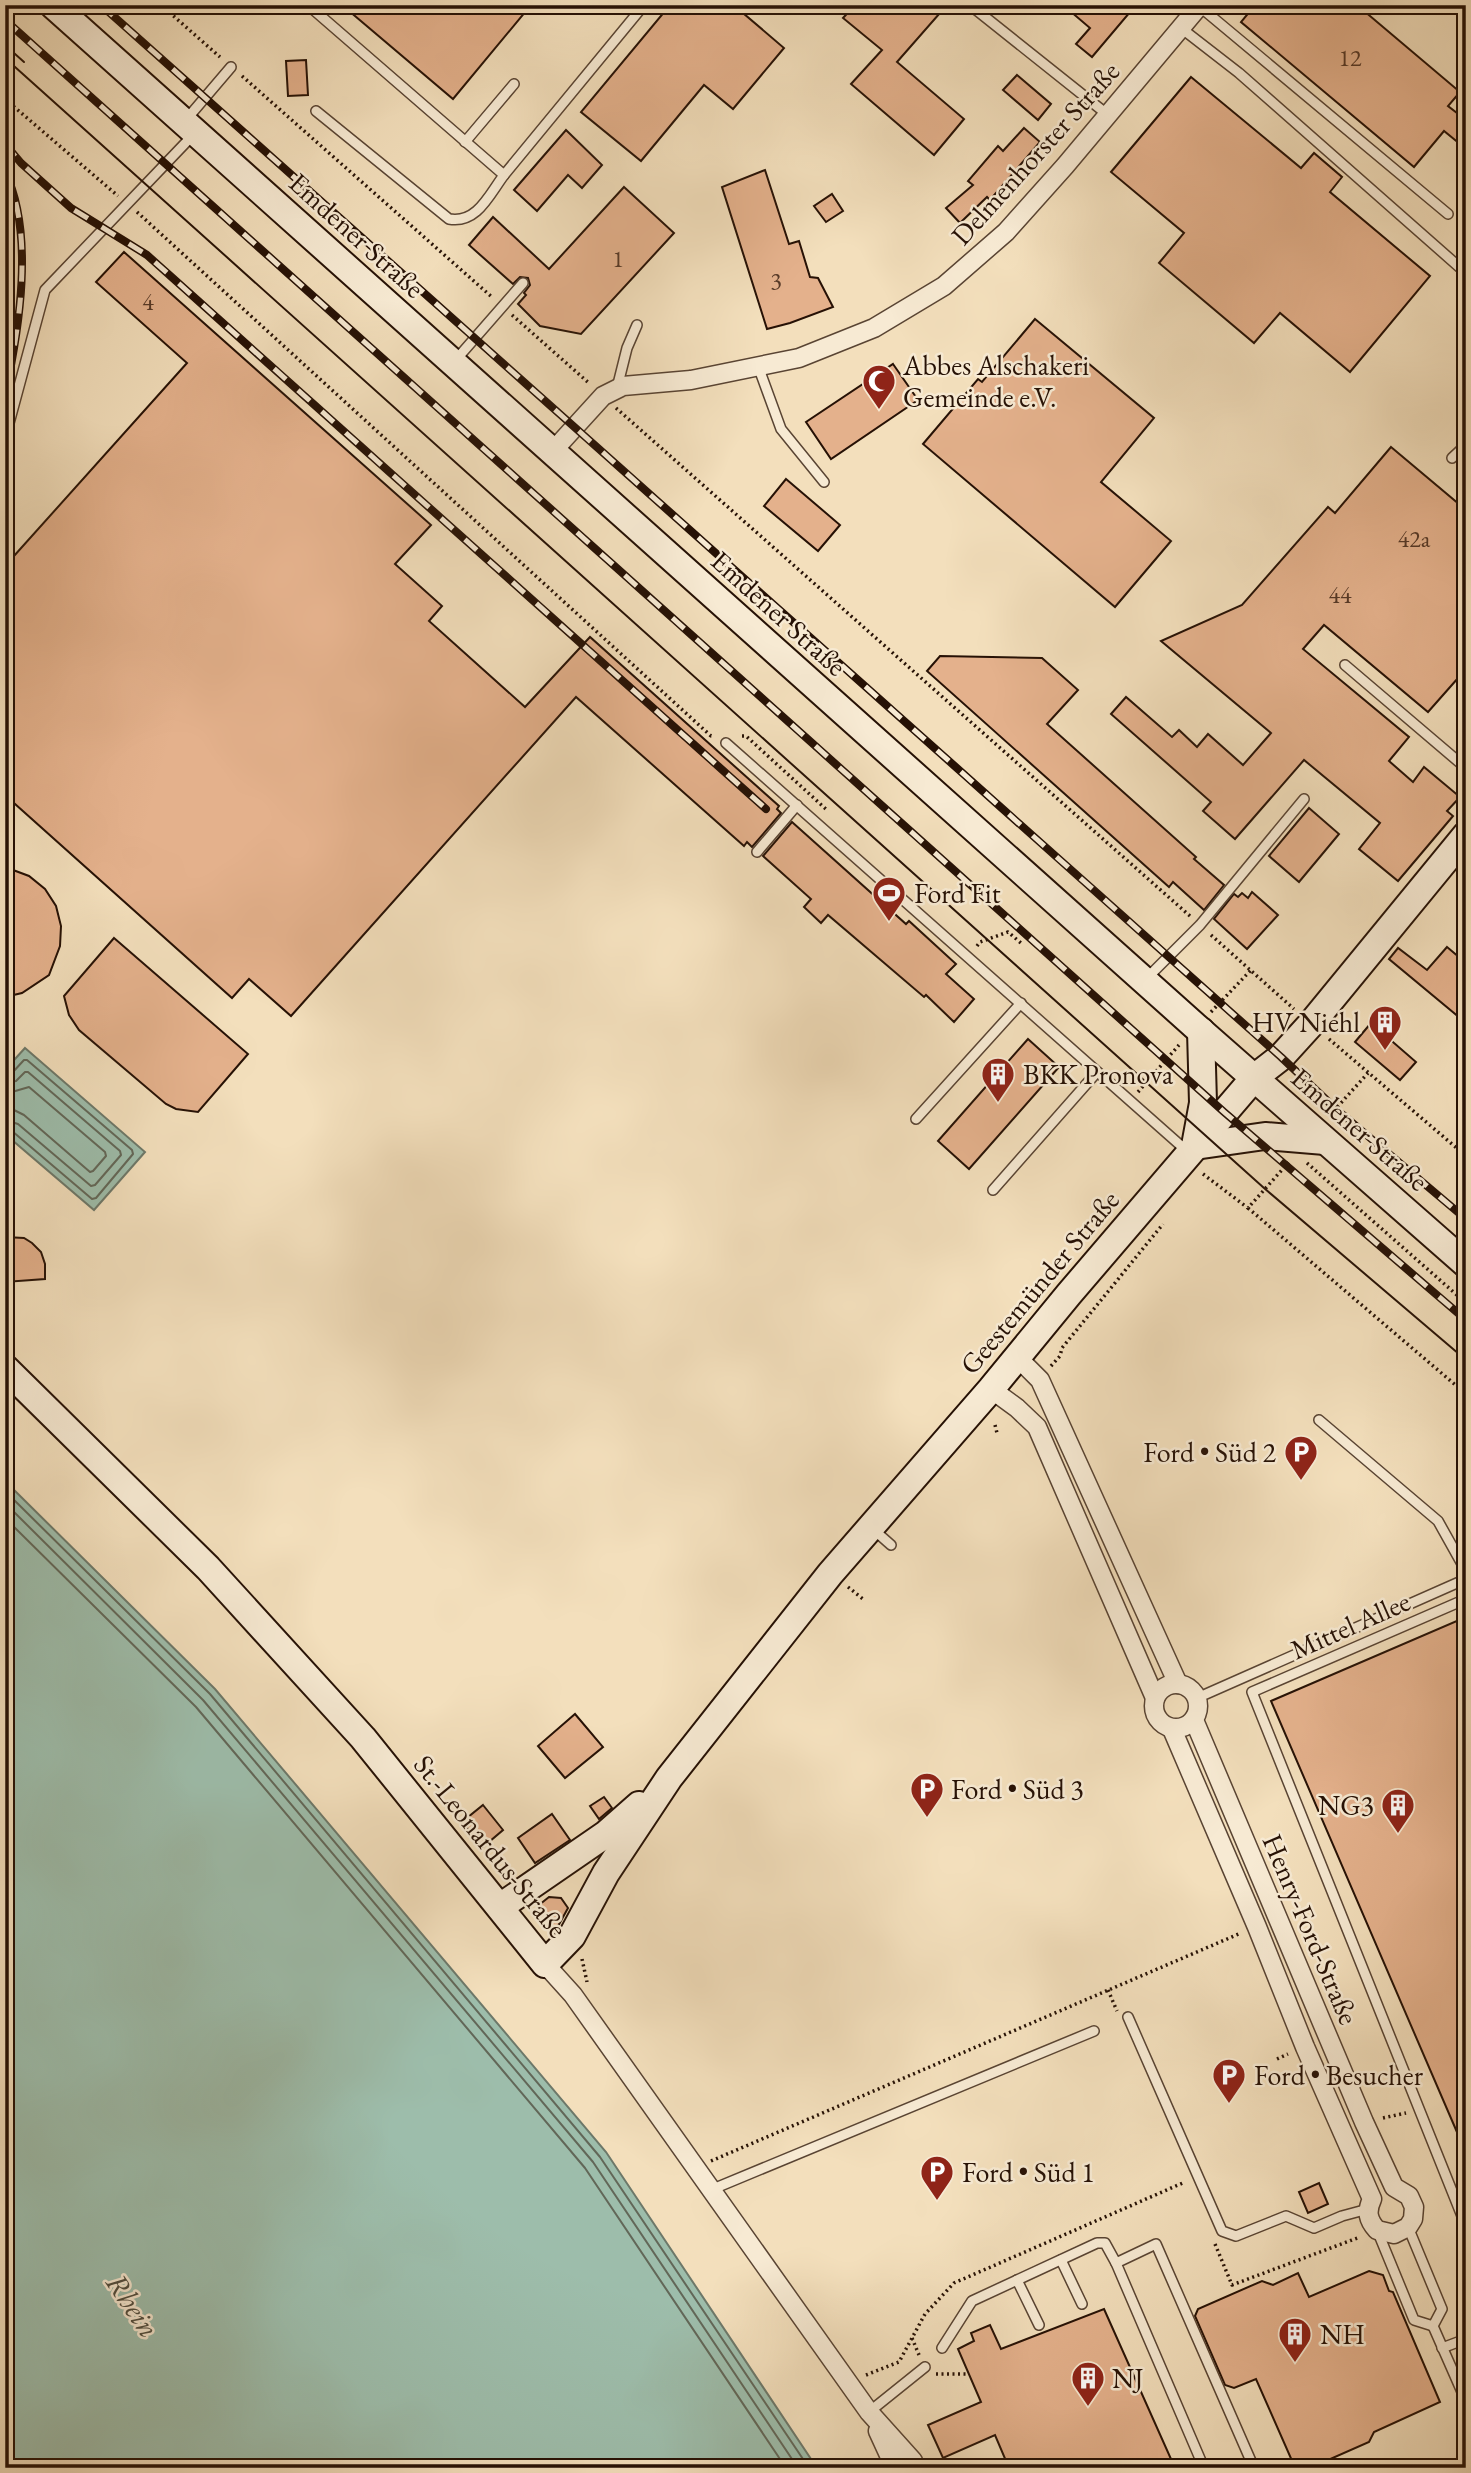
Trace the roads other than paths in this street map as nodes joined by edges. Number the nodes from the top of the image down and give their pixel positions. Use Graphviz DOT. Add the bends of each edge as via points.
graph roads {
  1 [pos="53,5"];
  2 [pos="308,5"];
  3 [pos="644,5"];
  4 [pos="970,5"];
  5 [pos="1200,6"];
  6 [pos="1181,28"];
  7 [pos="231,67"];
  8 [pos="514,84"];
  9 [pos="316,111"];
  10 [pos="1108,116"];
  11 [pos="190,128"];
  12 [pos="466,142"];
  13 [pos="504,175"];
  14 [pos="1448,214"];
  15 [pos="1465,273"];
  16 [pos="523,283"];
  17 [pos="637,325"];
  18 [pos="453,363"];
  19 [pos="758,366"];
  20 [pos="609,392"];
  21 [pos="5,438"];
  22 [pos="1466,445"];
  23 [pos="552,452"];
  24 [pos="1452,458"];
  25 [pos="824,482"];
  26 [pos="1345,666"];
  27 [pos="728,738"];
  28 [pos="1466,768"];
  29 [pos="1304,799"];
  30 [pos="797,805"];
  31 [pos="1466,835"];
  32 [pos="757,852"];
  33 [pos="1145,981"];
  34 [pos="1020,1003"];
  35 [pos="1201,1031"];
  36 [pos="1097,1072"];
  37 [pos="1254,1078"];
  38 [pos="916,1119"];
  39 [pos="1325,1142"];
  40 [pos="1197,1158"];
  41 [pos="993,1190"];
  42 [pos="1466,1264"];
  43 [pos="1017,1357"];
  44 [pos="5,1368"];
  45 [pos="991,1388"];
  46 [pos="1319,1420"];
  47 [pos="870,1527"];
  48 [pos="891,1545"];
  49 [pos="1466,1571"];
  50 [pos="1466,1579"];
  51 [pos="1466,1599"];
  52 [pos="1178,1684"];
  53 [pos="1155,1698"];
  54 [pos="1196,1698"];
  55 [pos="1194,1720"];
  56 [pos="1172,1729"];
  57 [pos="669,1779"];
  58 [pos="500,1907"];
  59 [pos="545,1964"];
  60 [pos="1129,2017"];
  61 [pos="1094,2031"];
  62 [pos="713,2189"];
  63 [pos="1370,2204"];
  64 [pos="1466,2226"];
  65 [pos="1408,2227"];
  66 [pos="1377,2231"];
  67 [pos="1061,2260"];
  68 [pos="1116,2263"];
  69 [pos="1017,2280"];
  70 [pos="1082,2304"];
  71 [pos="1039,2325"];
  72 [pos="1433,2326"];
  73 [pos="1466,2339"];
  74 [pos="942,2348"];
  75 [pos="1442,2348"];
  76 [pos="925,2367"];
  77 [pos="1466,2401"];
  78 [pos="869,2412"];
  79 [pos="915,2464"];
  80 [pos="895,2468"];
  81 [pos="1205,2468"];
  82 [pos="1254,2468"];
  1 -- 11 [label="street, Emdener Straße"];
  2 -- 12 [label="lane"];
  3 -- 13 [label="lane"];
  4 -- 10 [label="lane"];
  5 -- 6 [label="street, Delmenhorster Straße"];
  5 -- 14 [label="lane"];
  6 -- 10 [label="street, Delmenhorster Straße"];
  6 -- 15 [label="lane" via="1239,73"];
  7 -- 11 [label="lane"];
  8 -- 12 [label="lane"];
  9 -- 13 [label="lane" via="449,219 476,213"];
  10 -- 19 [label="street, Delmenhorster Straße" via="1006,232 944,286 874,328 799,358"];
  11 -- 18 [label="street, Emdener Straße"];
  11 -- 21 [label="lane" via="46,290"];
  12 -- 13 [label="lane"];
  16 -- 18 [label="lane"];
  17 -- 20 [label="lane"];
  18 -- 23 [label="street, Emdener Straße"];
  19 -- 20 [label="street, Delmenhorster Straße" via="691,380 623,386"];
  19 -- 25 [label="lane" via="781,429"];
  20 -- 23 [label="street"];
  22 -- 24 [label="lane"];
  23 -- 33 [label="street, Emdener Straße"];
  26 -- 28 [label="lane"];
  27 -- 30 [label="lane"];
  29 -- 33 [label="lane" via="1200,925"];
  30 -- 32 [label="lane"];
  30 -- 34 [label="lane"];
  31 -- 37 [label="street, Geestemünder Straße" via="1311,1024"];
  33 -- 35 [label="street, Emdener Straße"];
  34 -- 36 [label="lane"];
  34 -- 38 [label="lane"];
  35 -- 37 [label="street, Emdener Straße"];
  35 -- 40 [label="street" via="1203,1103"];
  36 -- 40 [label="lane"];
  36 -- 41 [label="lane"];
  37 -- 39 [label="street, Emdener Straße"];
  37 -- 40 [label="street, Geestemünder Straße"];
  39 -- 40 [label="street" via="1265,1136"];
  39 -- 42 [label="street, Emdener Straße"];
  40 -- 43 [label="street, Geestemünder Straße"];
  43 -- 45 [label="street, Geestemünder Straße"];
  43 -- 52 [label="street" via="1040,1380"];
  44 -- 58 [label="street, St.-Leonardus-Straße" via="218,1578 363,1738"];
  45 -- 47 [label="street, Geestemünder Straße"];
  45 -- 53 [label="street, Henry-Ford-Straße" via="1037,1427"];
  46 -- 49 [label="lane" via="1438,1521"];
  47 -- 48 [label="lane"];
  47 -- 57 [label="street, Geestemünder Straße"];
  50 -- 54 [label="lane"];
  51 -- 64 [label="lane, Mittel Allee" via="1252,1692"];
  52 -- 53 [label="street" via="1164,1687"];
  52 -- 54 [label="street" via="1189,1688"];
  53 -- 56 [label="street, Henry-Ford-Straße" via="1156,1717"];
  54 -- 55 [label="street, Henry-Ford-Straße"];
  55 -- 56 [label="street"];
  55 -- 65 [label="street, Henry-Ford-Straße" via="1364,2122 1394,2188 1409,2196 1414,2207"];
  56 -- 63 [label="street, Henry-Ford-Straße"];
  57 -- 58 [label="street, Geestemünder Straße" via="606,1834"];
  57 -- 59 [label="street, Geestemünder Straße" via="606,1873 572,1936"];
  58 -- 59 [label="street, St.-Leonardus-Straße"];
  59 -- 62 [label="street, St.-Leonardus-Straße" via="573,1995"];
  60 -- 63 [label="lane" via="1222,2231 1236,2236 1286,2216 1314,2228"];
  61 -- 62 [label="lane"];
  62 -- 78 [label="street, St.-Leonardus-Straße"];
  63 -- 66 [label="street, Henry-Ford-Straße" via="1369,2218"];
  65 -- 66 [label="street" via="1394,2234"];
  65 -- 72 [label="lane, Henry-Ford-Straße" via="1442,2309"];
  66 -- 72 [label="lane, Henry-Ford-Straße" via="1414,2320"];
  67 -- 68 [label="lane" via="1105,2243"];
  67 -- 69 [label="lane"];
  67 -- 70 [label="lane"];
  68 -- 81 [label="lane"];
  68 -- 82 [label="lane" via="1156,2244"];
  69 -- 71 [label="lane"];
  69 -- 74 [label="lane" via="972,2301"];
  72 -- 75 [label="lane, Henry-Ford-Straße"];
  73 -- 75 [label="lane"];
  75 -- 77 [label="lane, Henry-Ford-Straße"];
  76 -- 78 [label="lane"];
  78 -- 79 [label="street, St.-Leonardus-Straße"];
  78 -- 80 [label="street, St.-Leonardus-Straße"];
}
